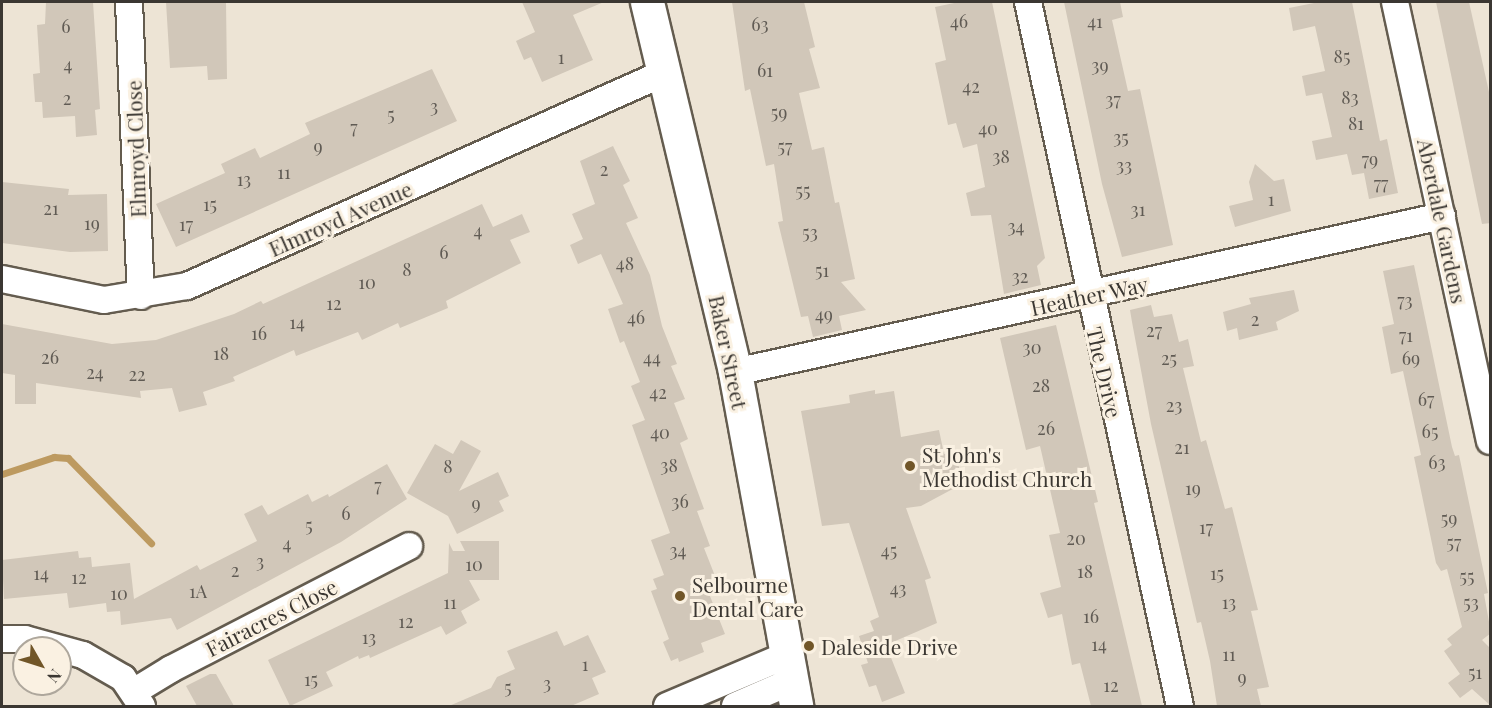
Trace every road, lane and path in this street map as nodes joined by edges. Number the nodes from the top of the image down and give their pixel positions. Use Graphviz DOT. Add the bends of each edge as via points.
graph roads {
  1 [pos="129,2"];
  2 [pos="647,2"];
  3 [pos="1028,2"];
  4 [pos="1395,2"];
  5 [pos="666,72"];
  6 [pos="1442,216"];
  7 [pos="2,279"];
  8 [pos="141,296"];
  9 [pos="1088,296"];
  10 [pos="735,372"];
  11 [pos="1491,441"];
  12 [pos="409,546"];
  13 [pos="2,639"];
  14 [pos="790,681"];
  15 [pos="139,699"];
  16 [pos="667,706"];
  17 [pos="735,706"];
  18 [pos="1180,706"];
  1 -- 8 [label="street, Elmroyd Close"];
  2 -- 5 [label="street, Baker Street"];
  3 -- 9 [label="street, The Drive"];
  4 -- 6 [label="street, Aberdale Gardens"];
  5 -- 8 [label="street, Elmroyd Avenue" via="187,286"];
  5 -- 10 [label="street, Baker Street"];
  6 -- 9 [label="street, Heather Way"];
  6 -- 11 [label="street, Aberdale Gardens"];
  7 -- 8 [label="street, Elmroyd Avenue" via="104,300"];
  9 -- 10 [label="street, Heather Way"];
  9 -- 18 [label="street, The Drive"];
  10 -- 14 [label="street, Baker Street"];
  12 -- 15 [label="street, Fairacres Close" via="179,665"];
  13 -- 15 [label="street" via="25,639 83,655 123,678"];
  14 -- 16 [label="street"];
  14 -- 17 [label="street"];
}
